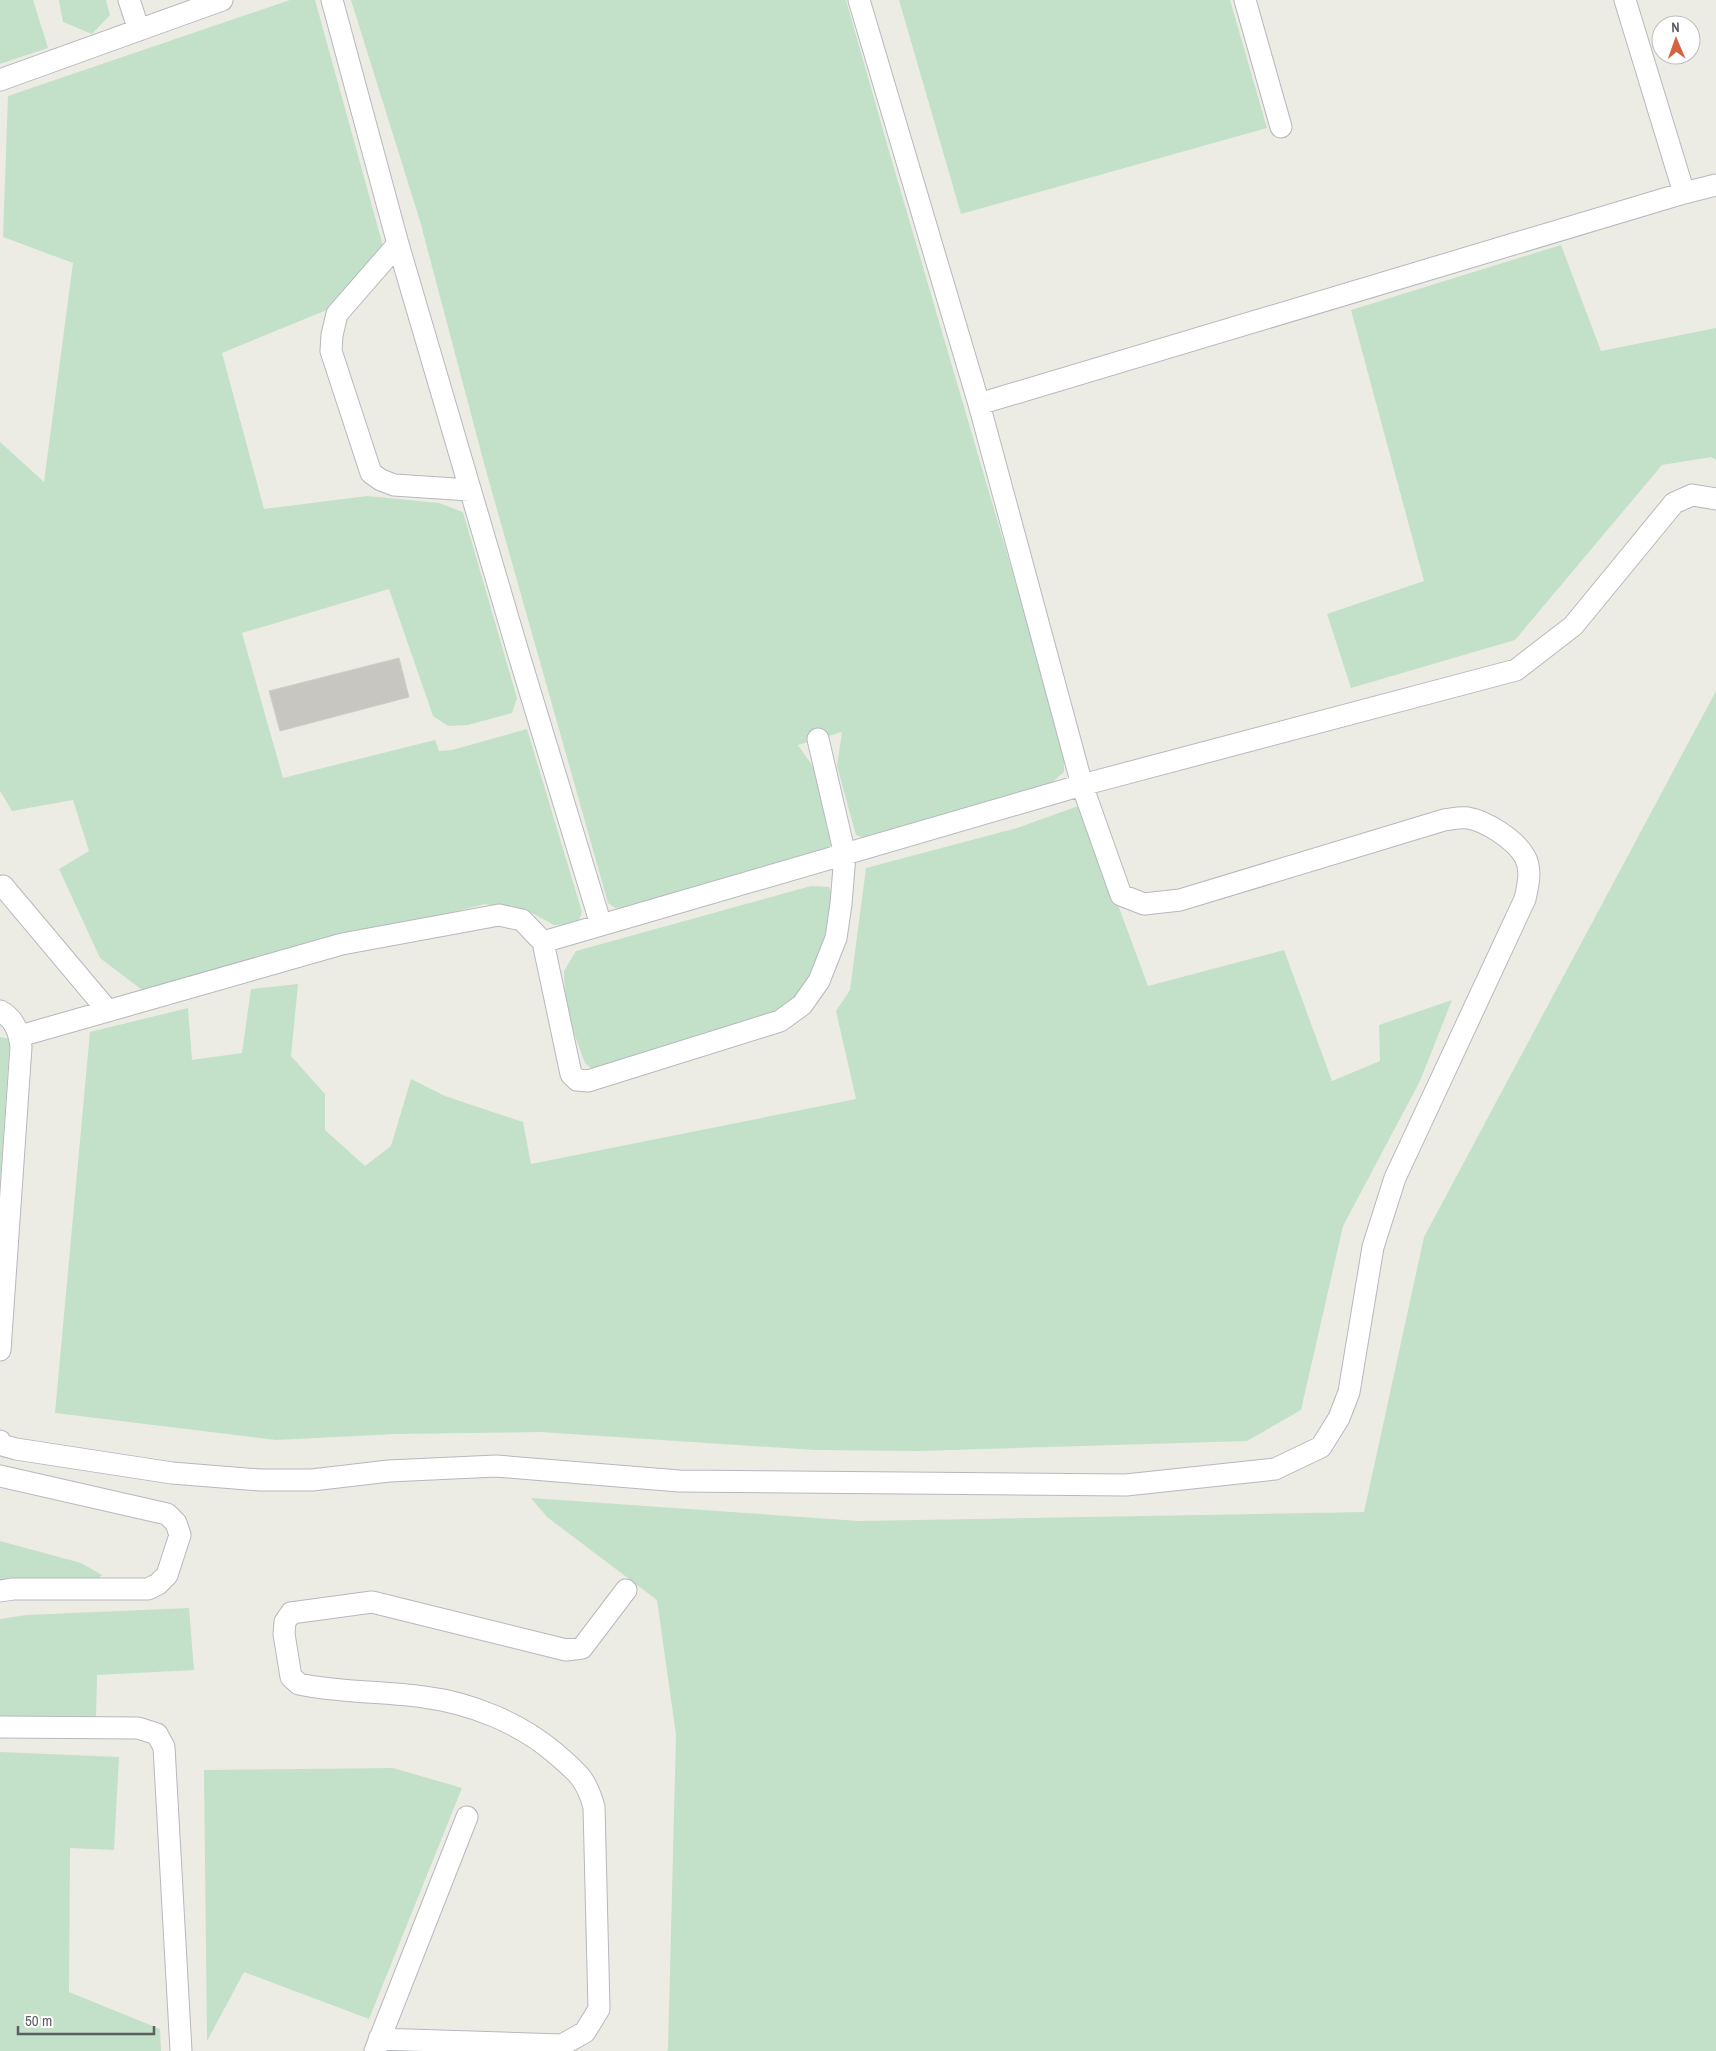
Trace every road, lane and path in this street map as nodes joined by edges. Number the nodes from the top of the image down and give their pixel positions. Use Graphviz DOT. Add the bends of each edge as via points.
graph roads {
  1 [pos="128,0"];
  2 [pos="222,0"];
  3 [pos="332,0"];
  4 [pos="860,0"];
  5 [pos="1245,0"];
  6 [pos="1625,0"];
  7 [pos="139,30"];
  8 [pos="0,80"];
  9 [pos="1281,127"];
  10 [pos="1716,185"];
  11 [pos="1684,193"];
  12 [pos="398,244"];
  13 [pos="979,404"];
  14 [pos="470,490"];
  15 [pos="1716,499"];
  16 [pos="818,739"];
  17 [pos="1082,785"];
  18 [pos="845,855"];
  19 [pos="3,886"];
  20 [pos="601,925"];
  21 [pos="543,942"];
  22 [pos="0,1011"];
  23 [pos="108,1011"];
  24 [pos="20,1036"];
  25 [pos="0,1350"];
  26 [pos="0,1441"];
  27 [pos="0,1476"];
  28 [pos="626,1590"];
  29 [pos="0,1591"];
  30 [pos="0,1727"];
  31 [pos="467,1817"];
  32 [pos="377,2045"];
  33 [pos="181,2051"];
  1 -- 7 [label="street"];
  2 -- 7 [label="street"];
  3 -- 12 [label="street"];
  4 -- 13 [label="street"];
  5 -- 9 [label="street"];
  6 -- 11 [label="street"];
  7 -- 8 [label="street"];
  10 -- 11 [label="street"];
  11 -- 13 [label="street"];
  12 -- 14 [label="street"];
  12 -- 14 [label="street" via="337,314 331,351 371,473 394,485"];
  13 -- 17 [label="street"];
  14 -- 20 [label="street"];
  15 -- 17 [label="street" via="1692,495 1674,503 1573,626 1516,670"];
  16 -- 18 [label="street"];
  17 -- 18 [label="street"];
  17 -- 26 [label="street" via="1121,895 1144,904 1180,900 1444,820 1466,817 1484,822 1509,840 1525,857 1530,878 1525,899 1395,1178 1373,1247 1348,1392 1339,1418 1321,1447 1275,1469 1126,1486 679,1480 496,1466 389,1471 312,1480 260,1480 172,1473 16,1449 2,1445"];
  18 -- 20 [label="street"];
  18 -- 21 [label="street" via="836,938 820,981 802,1005 780,1021 588,1081 577,1080 571,1074"];
  19 -- 23 [label="street"];
  20 -- 21 [label="street"];
  21 -- 23 [label="street" via="522,920 499,915 342,944"];
  22 -- 24 [label="street" via="12,1020"];
  23 -- 24 [label="street"];
  24 -- 25 [label="street"];
  27 -- 29 [label="street" via="167,1514 176,1523 180,1534 167,1575 148,1588"];
  28 -- 32 [label="street" via="582,1648 575,1650 372,1602 291,1613 285,1622 291,1677 299,1684 426,1697 476,1708 538,1738 580,1775 589,1788 594,1807 599,2009 585,2032 562,2045"];
  30 -- 33 [label="street" via="138,1728 157,1734 164,1747"];
  31 -- 32 [label="street"];
}
